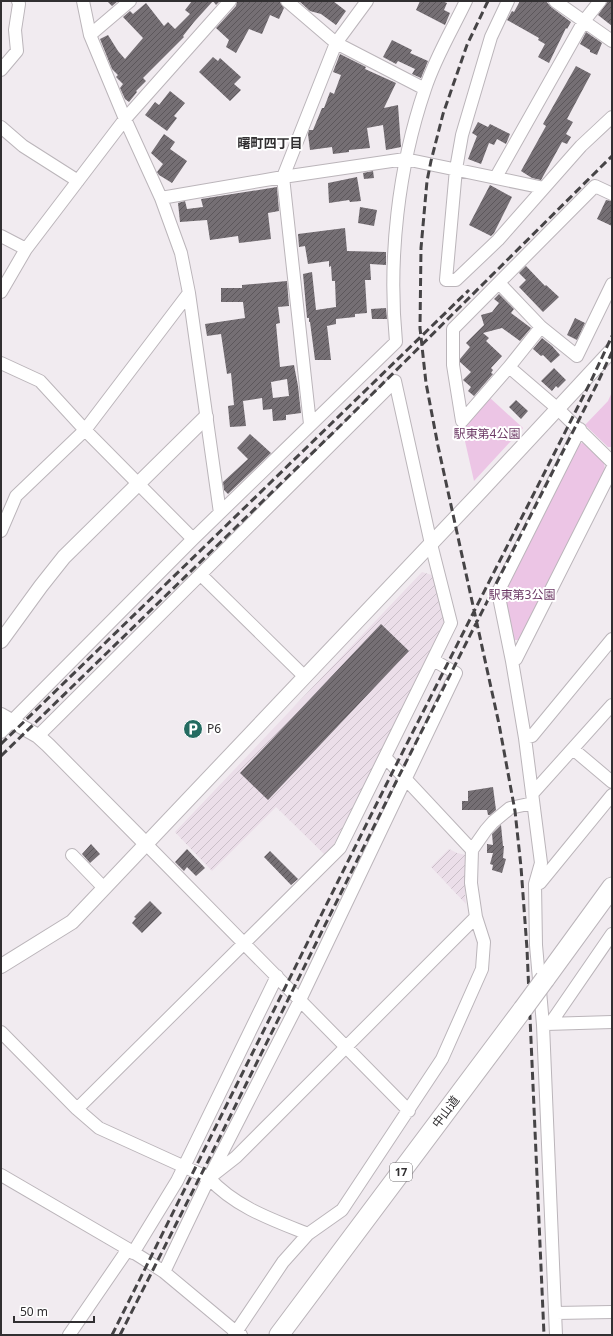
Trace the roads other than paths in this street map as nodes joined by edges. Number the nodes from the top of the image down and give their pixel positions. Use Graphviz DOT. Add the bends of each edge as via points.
graph roads {
  1 [pos="18,1"];
  2 [pos="83,1"];
  3 [pos="130,1"];
  4 [pos="230,1"];
  5 [pos="287,1"];
  6 [pos="367,1"];
  7 [pos="466,1"];
  8 [pos="508,1"];
  9 [pos="555,1"];
  10 [pos="600,1"];
  11 [pos="584,22"];
  12 [pos="90,36"];
  13 [pos="612,41"];
  14 [pos="336,43"];
  15 [pos="1,70"];
  16 [pos="425,89"];
  17 [pos="612,117"];
  18 [pos="125,119"];
  19 [pos="1,127"];
  20 [pos="405,159"];
  21 [pos="456,169"];
  22 [pos="283,177"];
  23 [pos="496,177"];
  24 [pos="78,181"];
  25 [pos="544,188"];
  26 [pos="612,194"];
  27 [pos="161,198"];
  28 [pos="1,236"];
  29 [pos="26,249"];
  30 [pos="499,283"];
  31 [pos="612,284"];
  32 [pos="1,292"];
  33 [pos="189,293"];
  34 [pos="541,327"];
  35 [pos="612,350"];
  36 [pos="1,363"];
  37 [pos="509,367"];
  38 [pos="558,409"];
  39 [pos="206,417"];
  40 [pos="310,424"];
  41 [pos="580,429"];
  42 [pos="85,430"];
  43 [pos="612,462"];
  44 [pos="612,469"];
  45 [pos="138,484"];
  46 [pos="220,513"];
  47 [pos="1,531"];
  48 [pos="194,539"];
  49 [pos="431,544"];
  50 [pos="201,575"];
  51 [pos="612,639"];
  52 [pos="1,641"];
  53 [pos="433,660"];
  54 [pos="512,661"];
  55 [pos="305,677"];
  56 [pos="612,705"];
  57 [pos="7,718"];
  58 [pos="1,732"];
  59 [pos="38,736"];
  60 [pos="525,738"];
  61 [pos="573,749"];
  62 [pos="385,757"];
  63 [pos="406,780"];
  64 [pos="612,782"];
  65 [pos="612,795"];
  66 [pos="533,798"];
  67 [pos="146,844"];
  68 [pos="472,850"];
  69 [pos="72,855"];
  70 [pos="535,884"];
  71 [pos="612,887"];
  72 [pos="104,888"];
  73 [pos="476,918"];
  74 [pos="612,934"];
  75 [pos="244,943"];
  76 [pos="1,966"];
  77 [pos="277,976"];
  78 [pos="300,1000"];
  79 [pos="612,1022"];
  80 [pos="546,1024"];
  81 [pos="1,1032"];
  82 [pos="346,1047"];
  83 [pos="78,1108"];
  84 [pos="409,1111"];
  85 [pos="184,1167"];
  86 [pos="1,1175"];
  87 [pos="209,1178"];
  88 [pos="308,1234"];
  89 [pos="130,1251"];
  90 [pos="164,1272"];
  91 [pos="612,1312"];
  92 [pos="556,1313"];
  93 [pos="237,1334"];
  94 [pos="69,1335"];
  95 [pos="279,1335"];
  96 [pos="556,1335"];
  1 -- 15 [label="street" via="15,30 17,51"];
  2 -- 12 [label="street"];
  3 -- 12 [label="street"];
  4 -- 18 [label="street"];
  5 -- 14 [label="street"];
  6 -- 14 [label="street"];
  7 -- 16 [label="street"];
  8 -- 21 [label="street" via="491,37 477,79"];
  9 -- 11 [label="street"];
  10 -- 11 [label="street"];
  11 -- 13 [label="street"];
  11 -- 23 [label="street"];
  12 -- 18 [label="street"];
  14 -- 16 [label="street"];
  14 -- 22 [label="street"];
  16 -- 20 [label="street"];
  17 -- 25 [label="street" via="581,146"];
  18 -- 24 [label="street"];
  18 -- 27 [label="street"];
  19 -- 24 [label="street" via="23,146"];
  20 -- 21 [label="street"];
  20 -- 22 [label="street"];
  20 -- 40 [label="street" via="395,238 393,309 396,342"];
  21 -- 23 [label="street"];
  21 -- 25 [label="street" via="446,280 456,280 498,240"];
  22 -- 27 [label="street"];
  22 -- 40 [label="street"];
  23 -- 25 [label="street"];
  24 -- 29 [label="street"];
  26 -- 30 [label="street" via="595,186"];
  27 -- 33 [label="street" via="181,253"];
  28 -- 29 [label="street"];
  29 -- 32 [label="street"];
  30 -- 34 [label="street"];
  30 -- 37 [label="street" via="453,329 453,365 462,422"];
  31 -- 34 [label="street" via="577,356"];
  33 -- 39 [label="street"];
  33 -- 42 [label="street"];
  34 -- 37 [label="street"];
  35 -- 38 [label="street"];
  36 -- 42 [label="street" via="40,381"];
  37 -- 38 [label="street"];
  38 -- 41 [label="street"];
  38 -- 49 [label="street"];
  39 -- 45 [label="street"];
  39 -- 46 [label="street"];
  40 -- 46 [label="street"];
  41 -- 43 [label="street"];
  41 -- 54 [label="street" via="498,592"];
  42 -- 45 [label="street"];
  42 -- 47 [label="street" via="16,496"];
  44 -- 54 [label="street" via="516,659"];
  45 -- 48 [label="street"];
  45 -- 52 [label="street" via="64,557"];
  46 -- 48 [label="street"];
  48 -- 57 [label="street"];
  49 -- 50 [label="street" via="396,381"];
  49 -- 53 [label="street" via="451,623"];
  49 -- 55 [label="street"];
  50 -- 55 [label="street"];
  50 -- 59 [label="street"];
  51 -- 60 [label="street" via="532,736"];
  53 -- 62 [label="street"];
  53 -- 63 [label="street" via="456,674"];
  54 -- 60 [label="street"];
  55 -- 67 [label="street"];
  56 -- 61 [label="street"];
  57 -- 58 [label="street"];
  57 -- 59 [label="street"];
  59 -- 67 [label="street"];
  60 -- 66 [label="street"];
  61 -- 64 [label="street"];
  61 -- 66 [label="street"];
  62 -- 63 [label="street"];
  62 -- 75 [label="street" via="340,848"];
  63 -- 68 [label="street"];
  63 -- 78 [label="street"];
  65 -- 70 [label="street" via="540,883"];
  66 -- 68 [label="street" via="510,808 493,822"];
  66 -- 70 [label="street" via="541,863"];
  67 -- 72 [label="street"];
  67 -- 75 [label="street"];
  68 -- 73 [label="street" via="471,883"];
  69 -- 72 [label="street"];
  70 -- 80 [label="street" via="536,945"];
  71 -- 95 [label="highway, 中山道 / 17, bridge" via="524,1009"];
  72 -- 76 [label="street" via="72,922"];
  73 -- 82 [label="street"];
  73 -- 84 [label="street" via="484,942 482,969 442,1059"];
  74 -- 80 [label="street"];
  75 -- 77 [label="street"];
  75 -- 83 [label="street"];
  77 -- 78 [label="street"];
  77 -- 85 [label="street"];
  78 -- 82 [label="street"];
  78 -- 87 [label="street"];
  79 -- 80 [label="street"];
  80 -- 92 [label="street"];
  81 -- 83 [label="street"];
  82 -- 84 [label="street"];
  82 -- 87 [label="street" via="236,1157"];
  83 -- 85 [label="street" via="100,1128"];
  84 -- 88 [label="street" via="342,1210"];
  85 -- 87 [label="street"];
  85 -- 89 [label="street"];
  86 -- 89 [label="street"];
  87 -- 88 [label="street" via="217,1188 258,1214"];
  87 -- 90 [label="street"];
  88 -- 93 [label="street" via="283,1262"];
  89 -- 90 [label="street"];
  89 -- 94 [label="street"];
  90 -- 93 [label="street"];
  91 -- 92 [label="street"];
  92 -- 96 [label="street"];
}
